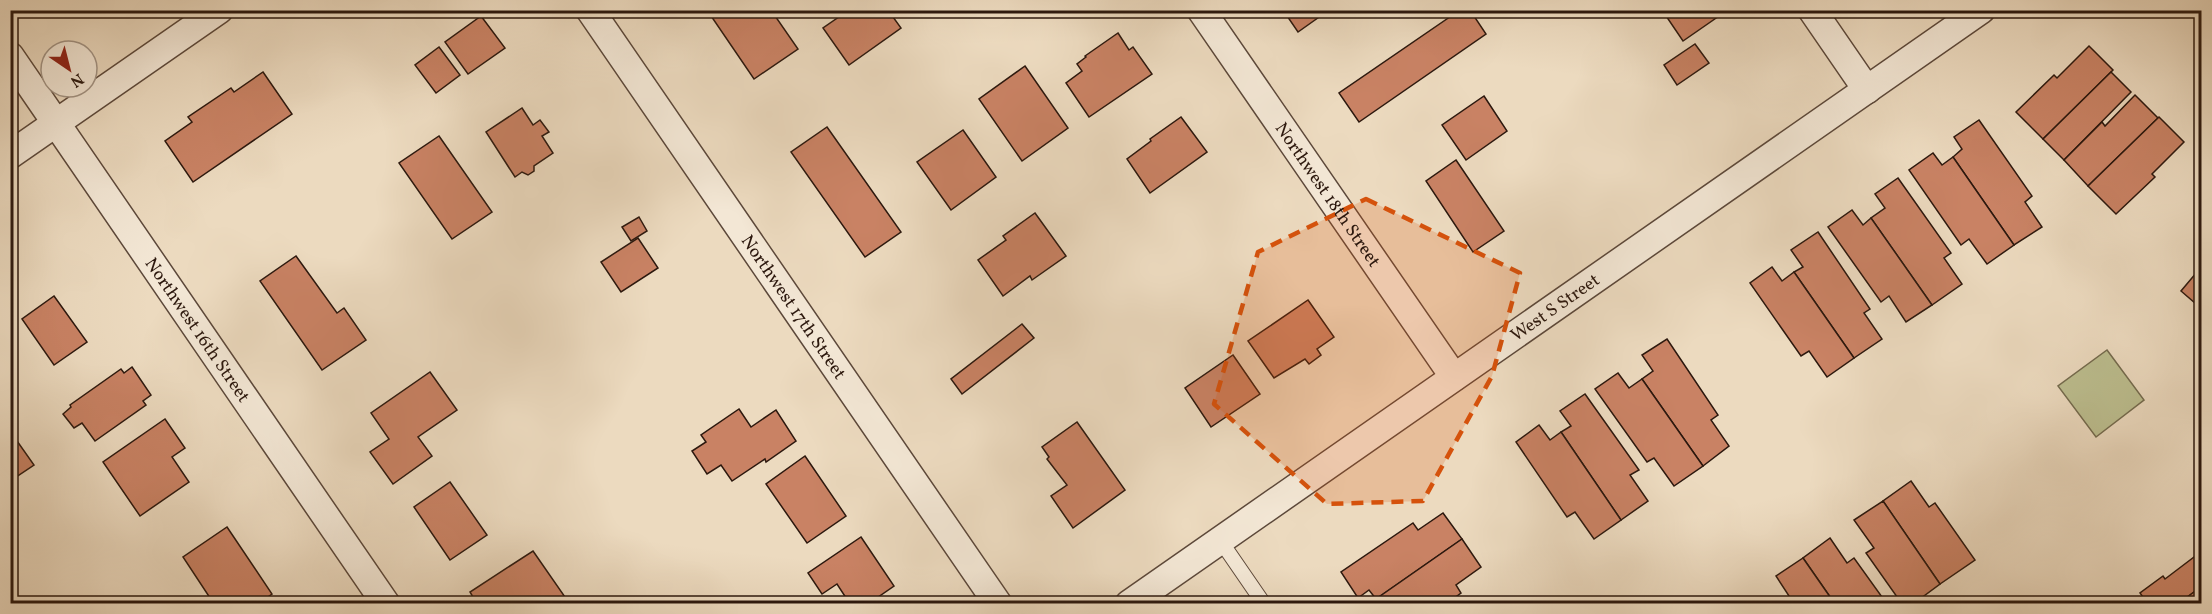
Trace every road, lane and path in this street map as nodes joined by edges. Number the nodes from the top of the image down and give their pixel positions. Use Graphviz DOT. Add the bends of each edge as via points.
graph roads {
  1 [pos="219,10"];
  2 [pos="590,10"];
  3 [pos="1201,10"];
  4 [pos="1812,10"];
  5 [pos="1981,10"];
  6 [pos="10,56"];
  7 [pos="1867,90"];
  8 [pos="56,123"];
  9 [pos="10,155"];
  10 [pos="1454,377"];
  11 [pos="1220,540"];
  12 [pos="386,603"];
  13 [pos="998,603"];
  14 [pos="1129,603"];
  15 [pos="1264,603"];
  1 -- 8 [label="street"];
  2 -- 13 [label="street, Northwest 17th Street"];
  3 -- 10 [label="street, Northwest 18th Street"];
  4 -- 7 [label="street"];
  5 -- 7 [label="street, West S Street"];
  6 -- 8 [label="street, Northwest 16th Street"];
  7 -- 10 [label="street, West S Street"];
  8 -- 9 [label="street"];
  8 -- 12 [label="street, Northwest 16th Street"];
  10 -- 11 [label="street, West S Street"];
  11 -- 14 [label="street, West S Street"];
  11 -- 15 [label="lane"];
}
